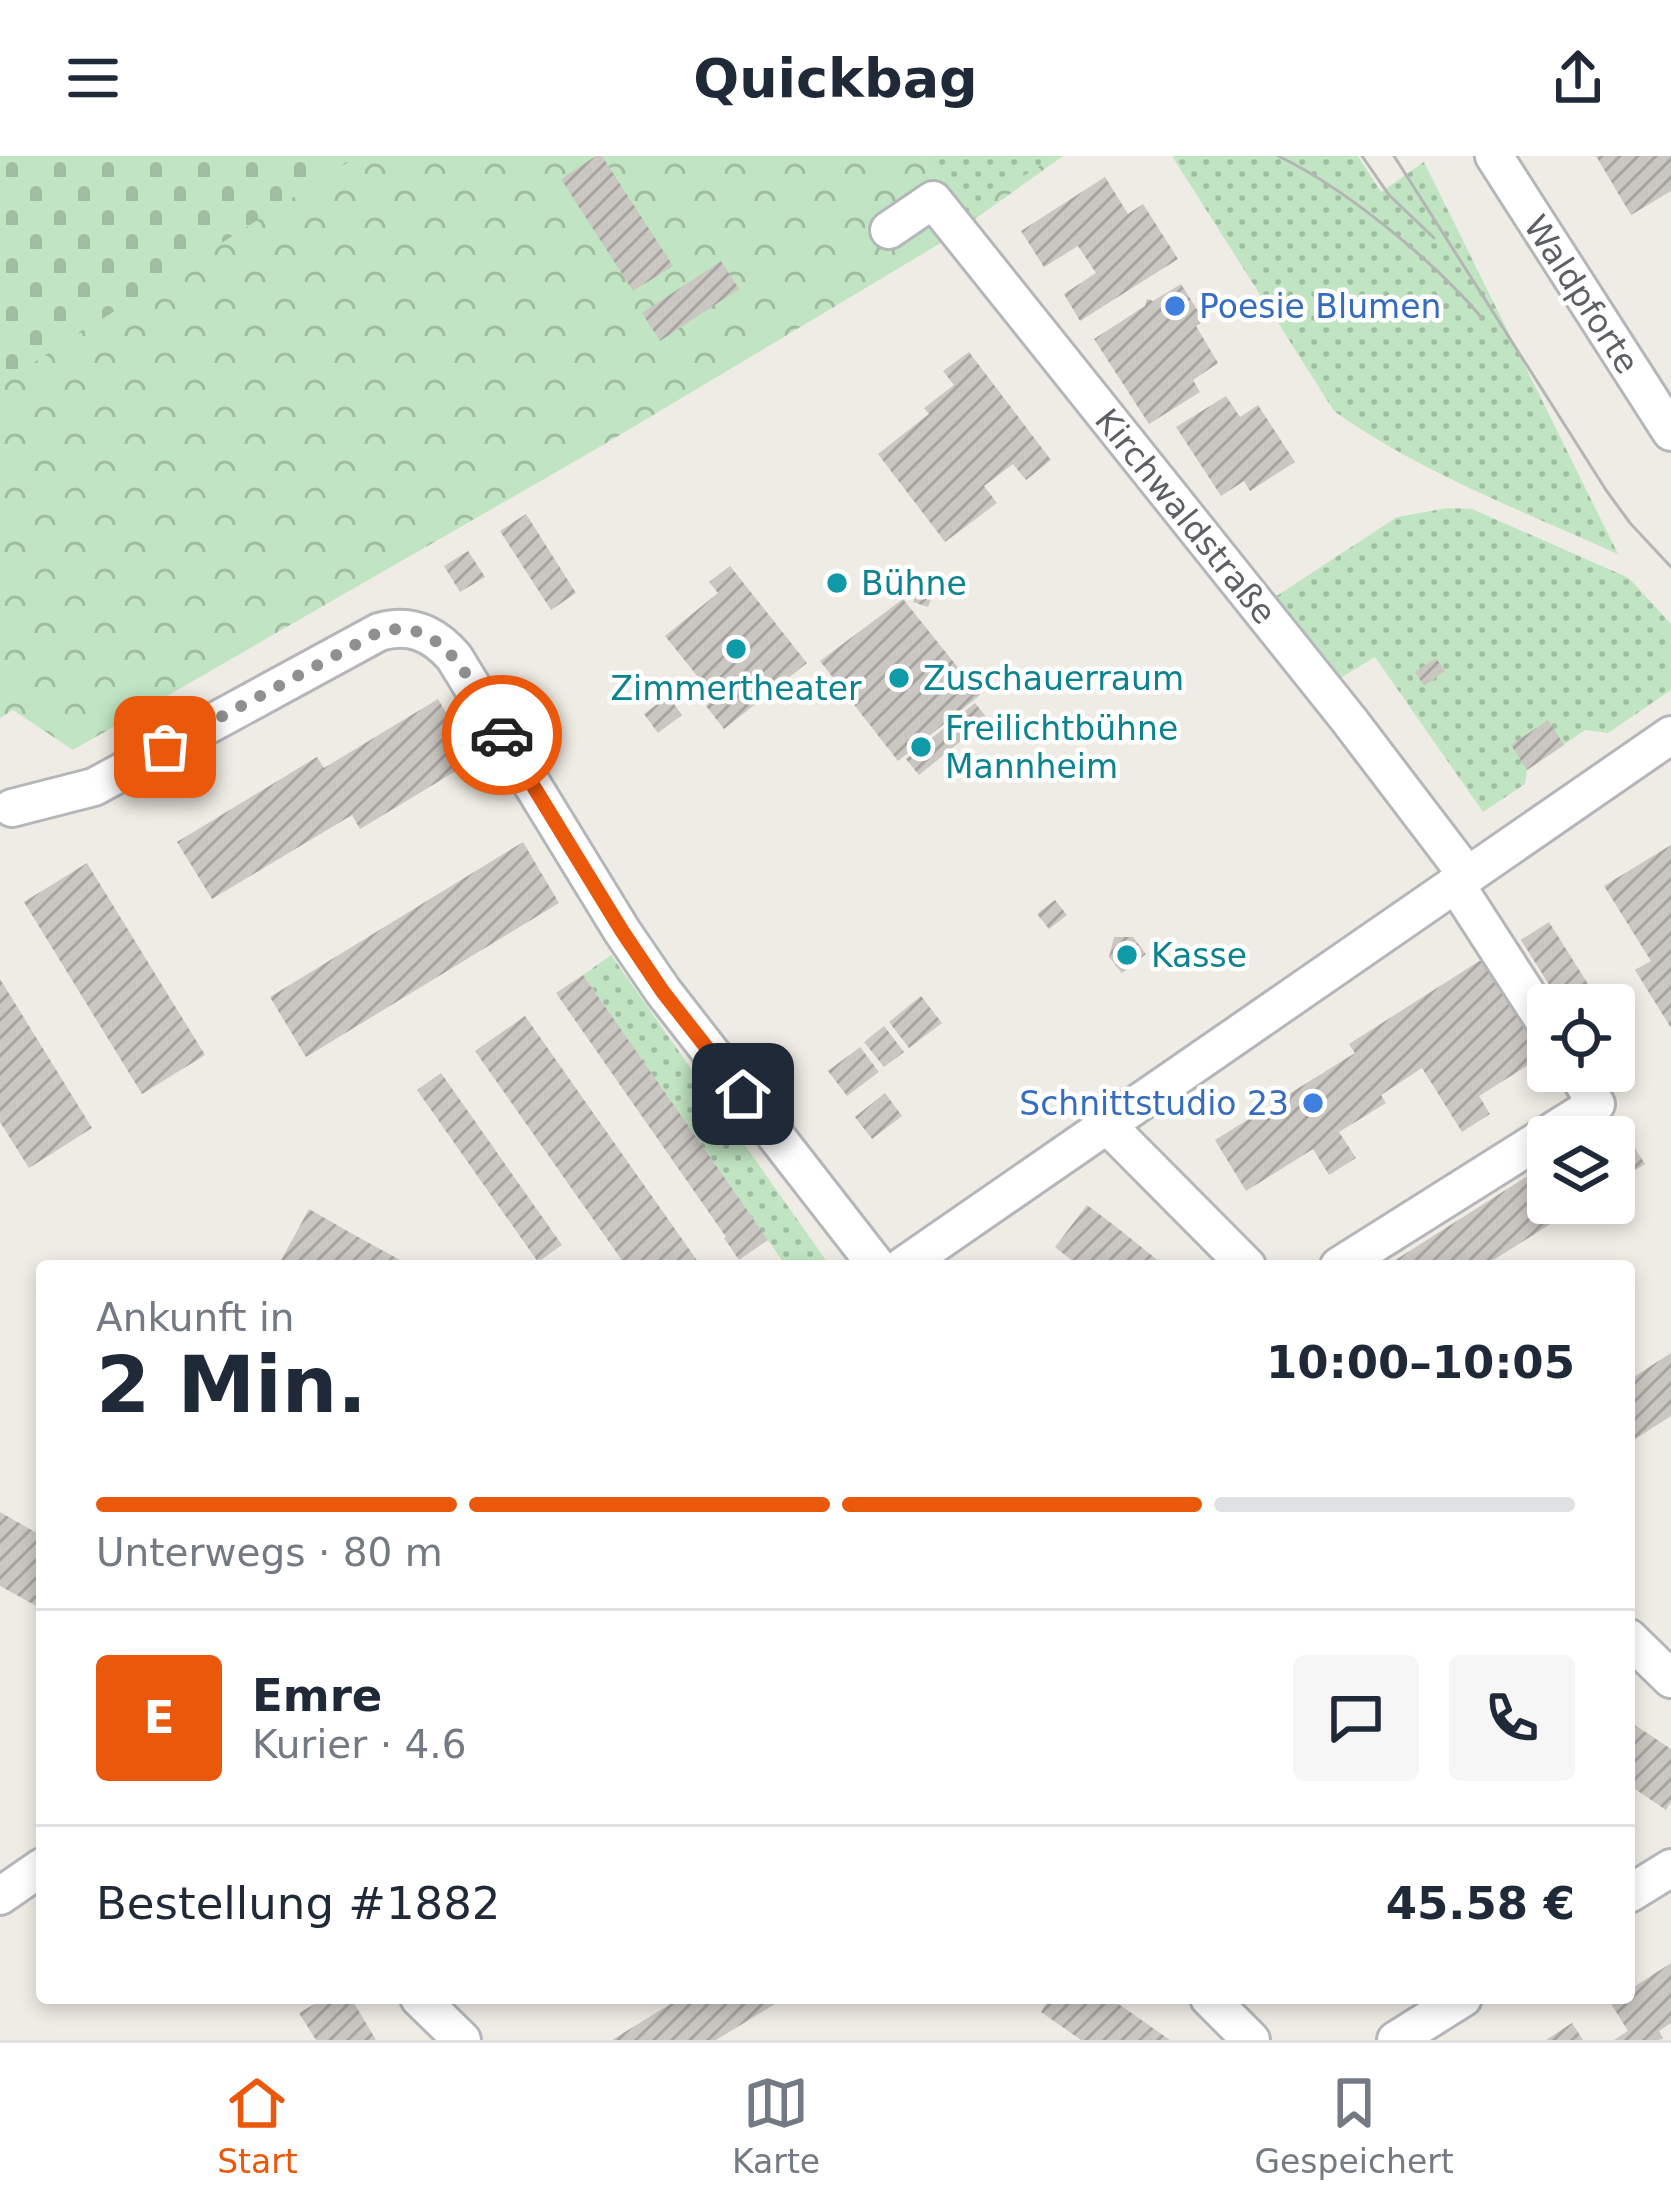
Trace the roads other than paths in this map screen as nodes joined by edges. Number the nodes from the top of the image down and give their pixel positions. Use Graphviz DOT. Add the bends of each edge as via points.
graph roads {
  1 [pos="1494,156"];
  2 [pos="889,230"];
  3 [pos="1671,432"];
  4 [pos="1671,735"];
  5 [pos="13,808"];
  6 [pos="1461,879"];
  7 [pos="1527,991"];
  8 [pos="1589,1092"];
  9 [pos="1106,1124"];
  10 [pos="872,1260"];
  11 [pos="912,1260"];
  12 [pos="1241,1260"];
  13 [pos="1349,1260"];
  14 [pos="1635,1644"];
  15 [pos="1671,1679"];
  16 [pos="1671,1868"];
  17 [pos="36,1871"];
  18 [pos="1635,1890"];
  19 [pos="0,1896"];
  20 [pos="425,2004"];
  21 [pos="1215,2004"];
  22 [pos="1453,2004"];
  23 [pos="462,2040"];
  24 [pos="1251,2040"];
  25 [pos="1396,2040"];
  1 -- 3 [label="street, Waldpforte"];
  2 -- 6 [label="street, Kirchwaldstraße" via="933,200 1336,703"];
  4 -- 6 [label="street"];
  5 -- 10 [label="street" via="94,787 379,632 423,633 454,657 663,992"];
  6 -- 7 [label="street"];
  6 -- 9 [label="street"];
  8 -- 13 [label="street" via="1596,1104"];
  9 -- 11 [label="street"];
  9 -- 12 [label="street"];
  14 -- 15 [label="street"];
  16 -- 18 [label="street"];
  17 -- 19 [label="street"];
  20 -- 23 [label="street"];
  21 -- 24 [label="street"];
  22 -- 25 [label="street"];
}
